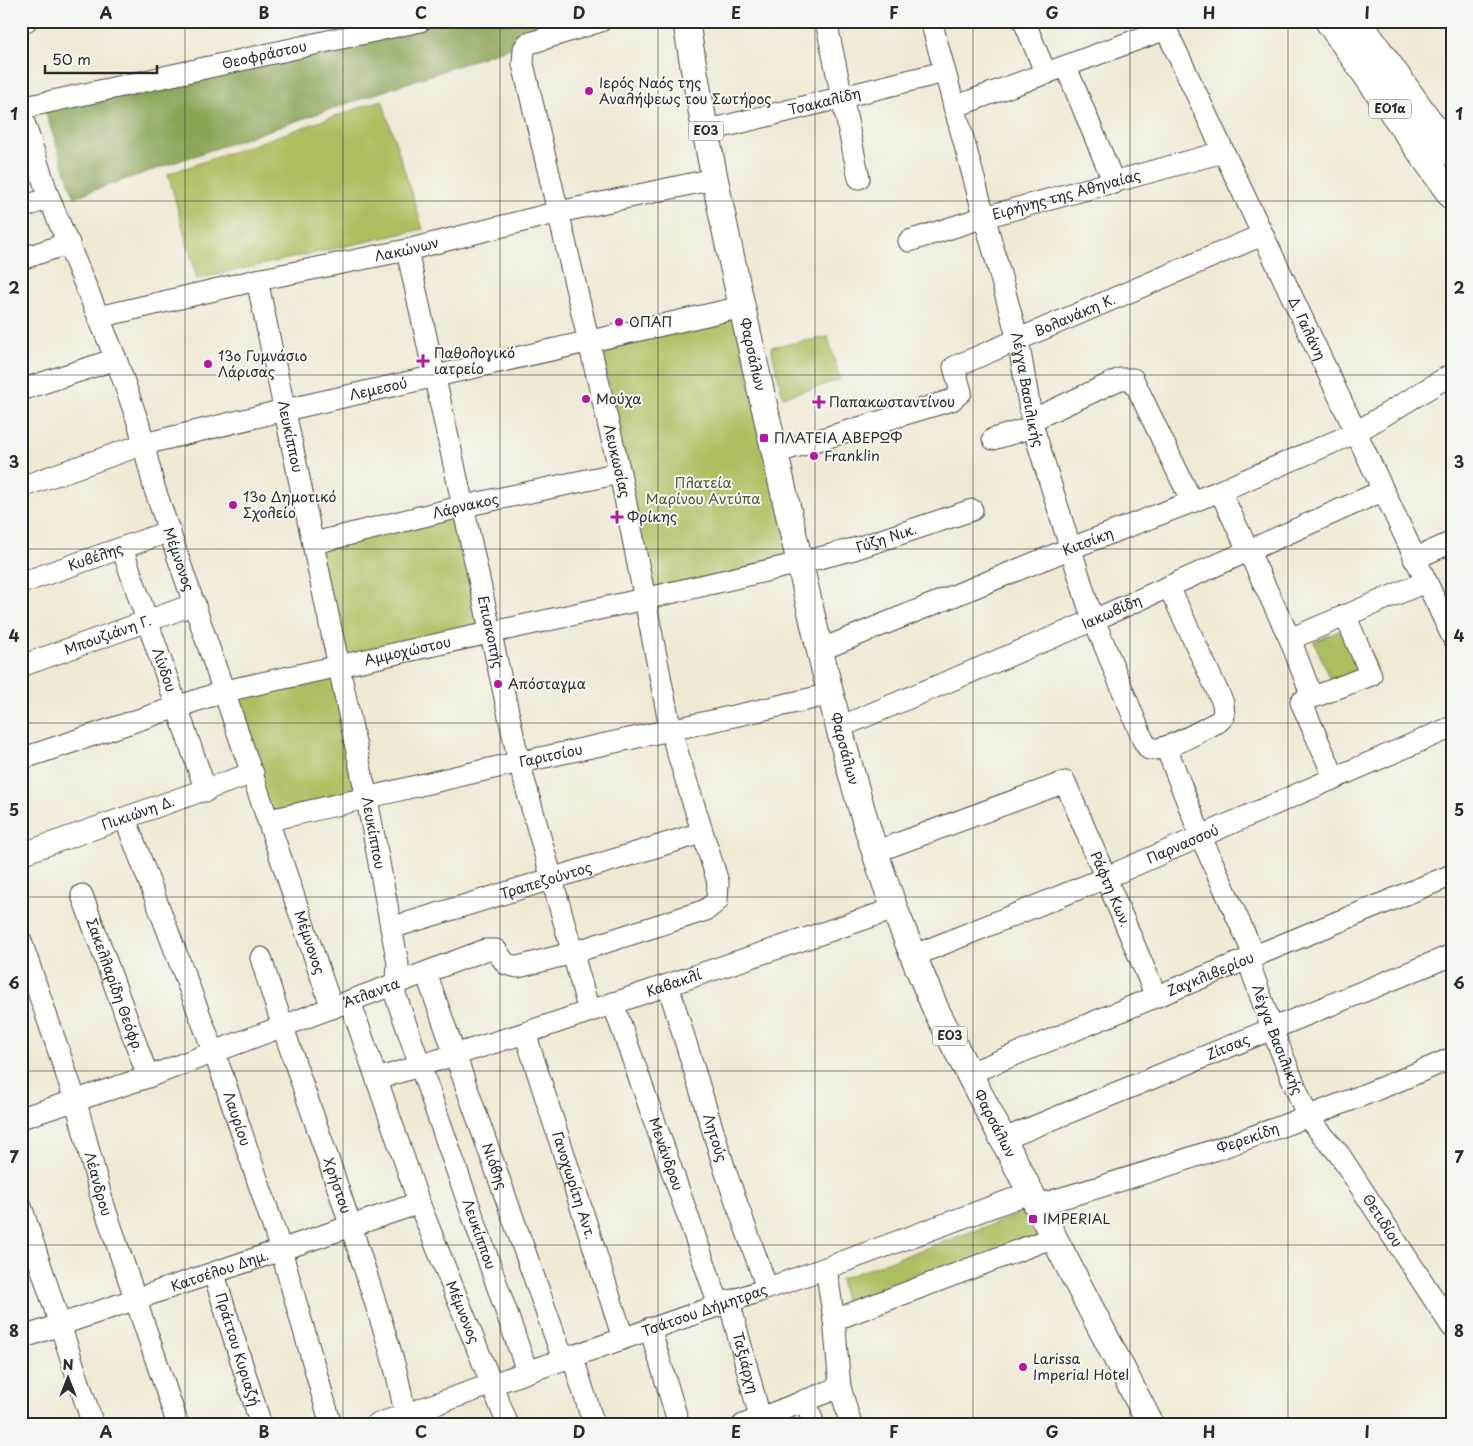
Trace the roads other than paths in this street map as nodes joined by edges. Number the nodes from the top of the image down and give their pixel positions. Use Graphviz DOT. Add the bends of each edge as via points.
graph roads {
  1 [pos="26,21"];
  2 [pos="420,21"];
  3 [pos="601,21"];
  4 [pos="686,21"];
  5 [pos="826,21"];
  6 [pos="931,21"];
  7 [pos="1024,21"];
  8 [pos="1328,21"];
  9 [pos="1358,21"];
  10 [pos="21,23"];
  11 [pos="1164,25"];
  12 [pos="1066,67"];
  13 [pos="944,72"];
  14 [pos="1046,74"];
  15 [pos="842,99"];
  16 [pos="954,107"];
  17 [pos="21,108"];
  18 [pos="21,113"];
  19 [pos="706,131"];
  20 [pos="1224,152"];
  21 [pos="1452,153"];
  22 [pos="714,178"];
  23 [pos="859,178"];
  24 [pos="1114,183"];
  25 [pos="1452,197"];
  26 [pos="49,198"];
  27 [pos="21,208"];
  28 [pos="559,212"];
  29 [pos="985,217"];
  30 [pos="1262,235"];
  31 [pos="910,241"];
  32 [pos="69,243"];
  33 [pos="407,250"];
  34 [pos="21,259"];
  35 [pos="257,280"];
  36 [pos="742,307"];
  37 [pos="99,317"];
  38 [pos="589,340"];
  39 [pos="1018,340"];
  40 [pos="116,359"];
  41 [pos="1452,374"];
  42 [pos="435,375"];
  43 [pos="21,390"];
  44 [pos="285,410"];
  45 [pos="1032,424"];
  46 [pos="1355,433"];
  47 [pos="994,439"];
  48 [pos="144,444"];
  49 [pos="775,453"];
  50 [pos="620,473"];
  51 [pos="21,487"];
  52 [pos="1220,491"];
  53 [pos="1382,491"];
  54 [pos="1192,502"];
  55 [pos="464,506"];
  56 [pos="972,510"];
  57 [pos="170,531"];
  58 [pos="1452,542"];
  59 [pos="314,543"];
  60 [pos="122,548"];
  61 [pos="1069,549"];
  62 [pos="1248,551"];
  63 [pos="1414,559"];
  64 [pos="800,562"];
  65 [pos="1425,582"];
  66 [pos="21,583"];
  67 [pos="1169,587"];
  68 [pos="644,599"];
  69 [pos="195,604"];
  70 [pos="1345,615"];
  71 [pos="147,620"];
  72 [pos="1094,620"];
  73 [pos="492,633"];
  74 [pos="1452,636"];
  75 [pos="1290,639"];
  76 [pos="820,650"];
  77 [pos="339,665"];
  78 [pos="21,666"];
  79 [pos="225,691"];
  80 [pos="832,694"];
  81 [pos="1312,697"];
  82 [pos="176,707"];
  83 [pos="840,727"];
  84 [pos="1452,727"];
  85 [pos="671,732"];
  86 [pos="1157,748"];
  87 [pos="21,759"];
  88 [pos="519,762"];
  89 [pos="254,773"];
  90 [pos="1335,779"];
  91 [pos="206,791"];
  92 [pos="367,799"];
  93 [pos="125,818"];
  94 [pos="270,820"];
  95 [pos="701,833"];
  96 [pos="1201,837"];
  97 [pos="875,852"];
  98 [pos="21,854"];
  99 [pos="1452,875"];
  100 [pos="1105,878"];
  101 [pos="552,880"];
  102 [pos="82,895"];
  103 [pos="717,901"];
  104 [pos="894,908"];
  105 [pos="391,928"];
  106 [pos="21,941"];
  107 [pos="572,953"];
  108 [pos="1452,955"];
  109 [pos="913,956"];
  110 [pos="261,958"];
  111 [pos="1251,959"];
  112 [pos="426,973"];
  113 [pos="392,985"];
  114 [pos="668,986"];
  115 [pos="1156,996"];
  116 [pos="614,1003"];
  117 [pos="341,1004"];
  118 [pos="590,1011"];
  119 [pos="282,1027"];
  120 [pos="1272,1029"];
  121 [pos="525,1033"];
  122 [pos="213,1051"];
  123 [pos="454,1055"];
  124 [pos="1452,1058"];
  125 [pos="420,1066"];
  126 [pos="970,1073"];
  127 [pos="148,1077"];
  128 [pos="377,1079"];
  129 [pos="76,1102"];
  130 [pos="21,1118"];
  131 [pos="1308,1118"];
  132 [pos="1004,1139"];
  133 [pos="1035,1199"];
  134 [pos="419,1203"];
  135 [pos="21,1206"];
  136 [pos="351,1225"];
  137 [pos="1054,1237"];
  138 [pos="281,1250"];
  139 [pos="826,1268"];
  140 [pos="214,1274"];
  141 [pos="767,1288"];
  142 [pos="136,1300"];
  143 [pos="724,1303"];
  144 [pos="834,1320"];
  145 [pos="60,1325"];
  146 [pos="1452,1327"];
  147 [pos="650,1328"];
  148 [pos="21,1338"];
  149 [pos="622,1338"];
  150 [pos="568,1357"];
  151 [pos="527,1372"];
  152 [pos="490,1384"];
  153 [pos="840,1387"];
  154 [pos="805,1400"];
  155 [pos="406,1420"];
  156 [pos="755,1422"];
  157 [pos="93,1425"];
  158 [pos="178,1425"];
  159 [pos="261,1425"];
  160 [pos="331,1425"];
  161 [pos="375,1425"];
  162 [pos="508,1425"];
  163 [pos="594,1425"];
  164 [pos="680,1425"];
  165 [pos="814,1425"];
  166 [pos="852,1425"];
  167 [pos="1151,1425"];
  1 -- 10 [label="street"];
  2 -- 17 [label="street, Θεοφράστου"];
  3 -- 28 [label="street, Λευκωσίας" via="532,41 524,49 524,64"];
  4 -- 19 [label="main road, Φαρσάλων / ΕΟ3"];
  5 -- 15 [label="street"];
  6 -- 13 [label="street, Λέγγα Βασιλικής"];
  7 -- 14 [label="street"];
  8 -- 25 [label="main road, ΕΟ1α"];
  9 -- 21 [label="main road, ΕΟ1α"];
  11 -- 12 [label="street"];
  11 -- 20 [label="street, Δ. Γαλάνη"];
  12 -- 14 [label="street"];
  12 -- 24 [label="street"];
  13 -- 15 [label="street, Τσακαλίδη"];
  13 -- 16 [label="street, Λέγγα Βασιλικής"];
  14 -- 16 [label="street"];
  15 -- 19 [label="street, Τσακαλίδη"];
  15 -- 23 [label="street"];
  16 -- 29 [label="street, Λέγγα Βασιλικής"];
  18 -- 26 [label="street, Μέμνονος"];
  19 -- 22 [label="main road, Φαρσάλων / ΕΟ3"];
  20 -- 24 [label="street, Ειρήνης της Αθηναίας"];
  20 -- 30 [label="street, Δ. Γαλάνη"];
  22 -- 28 [label="street, Λακώνων"];
  22 -- 36 [label="main road, Φαρσάλων / ΕΟ3"];
  24 -- 29 [label="street, Ειρήνης της Αθηναίας"];
  26 -- 27 [label="street"];
  26 -- 32 [label="street, Μέμνονος"];
  28 -- 33 [label="street, Λακώνων"];
  28 -- 38 [label="street, Λευκωσίας"];
  29 -- 31 [label="street, Ειρήνης της Αθηναίας"];
  29 -- 39 [label="street, Λέγγα Βασιλικής"];
  30 -- 39 [label="street, Βολανάκη Κ."];
  30 -- 46 [label="street, Δ. Γαλάνη"];
  32 -- 34 [label="street"];
  32 -- 37 [label="street, Μέμνονος"];
  33 -- 35 [label="street, Λακώνων"];
  33 -- 42 [label="street, Επισκοπής"];
  35 -- 37 [label="street, Λακώνων"];
  35 -- 44 [label="street, Λευκίππου"];
  36 -- 38 [label="street, Λεμεσού"];
  36 -- 49 [label="main road, Φαρσάλων / ΕΟ3"];
  37 -- 40 [label="street, Μέμνονος"];
  38 -- 42 [label="street, Λεμεσού"];
  38 -- 50 [label="street, Λευκωσίας"];
  39 -- 45 [label="street, Λέγγα Βασιλικής"];
  39 -- 49 [label="street, Βολανάκη Κ." via="952,368 961,392 952,400"];
  40 -- 43 [label="street"];
  40 -- 48 [label="street, Μέμνονος"];
  41 -- 46 [label="street, Κιτσίκη"];
  42 -- 44 [label="street, Λεμεσού"];
  42 -- 55 [label="street, Επισκοπής"];
  44 -- 48 [label="street, Λεμεσού"];
  44 -- 59 [label="street, Λευκίππου"];
  45 -- 47 [label="street"];
  45 -- 54 [label="street" via="1120,379 1133,379"];
  45 -- 61 [label="street, Λέγγα Βασιλικής"];
  46 -- 52 [label="street, Κιτσίκη"];
  46 -- 53 [label="street, Δ. Γαλάνη"];
  48 -- 51 [label="street, Λεμεσού"];
  48 -- 57 [label="street, Μέμνονος" via="150,475"];
  49 -- 64 [label="main road, Φαρσάλων / ΕΟ3"];
  50 -- 55 [label="street, Λάρνακος"];
  50 -- 68 [label="street, Λευκωσίας"];
  52 -- 54 [label="street, Κιτσίκη"];
  52 -- 62 [label="street"];
  53 -- 62 [label="street, Ιακωβίδη"];
  53 -- 63 [label="street, Δ. Γαλάνη"];
  54 -- 61 [label="street, Κιτσίκη"];
  55 -- 59 [label="street, Λάρνακος"];
  55 -- 73 [label="street, Επισκοπής"];
  56 -- 64 [label="street, Γύζη Νικ."];
  57 -- 60 [label="street, Κυβέλης"];
  57 -- 69 [label="street, Μέμνονος"];
  58 -- 63 [label="street"];
  59 -- 77 [label="street, Λευκίππου"];
  60 -- 66 [label="street, Κυβέλης"];
  60 -- 71 [label="street, Λίνδου"];
  61 -- 72 [label="street, Λέγγα Βασιλικής"];
  61 -- 76 [label="street, Κιτσίκη"];
  62 -- 67 [label="street, Ιακωβίδη"];
  62 -- 75 [label="street"];
  63 -- 65 [label="street, Δ. Γαλάνη"];
  64 -- 68 [label="street, Αμμοχώστου"];
  64 -- 76 [label="main road, Φαρσάλων / ΕΟ3"];
  65 -- 70 [label="street"];
  65 -- 74 [label="street, Δ. Γαλάνη"];
  67 -- 72 [label="street, Ιακωβίδη"];
  67 -- 86 [label="street" via="1223,703 1224,716 1218,722"];
  68 -- 73 [label="street, Αμμοχώστου"];
  68 -- 85 [label="street, Λευκωσίας"];
  69 -- 71 [label="street, Μπουζιάνη Γ."];
  69 -- 79 [label="street, Μέμνονος"];
  70 -- 75 [label="street"];
  70 -- 81 [label="street" via="1371,675"];
  71 -- 78 [label="street, Μπουζιάνη Γ."];
  71 -- 82 [label="street, Λίνδου"];
  72 -- 83 [label="street, Ιακωβίδη"];
  72 -- 86 [label="street, Λέγγα Βασιλικής" via="1143,740"];
  73 -- 77 [label="street, Αμμοχώστου"];
  73 -- 88 [label="street, Επισκοπής"];
  75 -- 81 [label="street"];
  76 -- 80 [label="main road, Φαρσάλων / ΕΟ3"];
  77 -- 79 [label="street, Αμμοχώστου"];
  77 -- 92 [label="street, Λευκίππου"];
  79 -- 82 [label="street, Αμμοχώστου"];
  79 -- 89 [label="street, Μέμνονος"];
  80 -- 83 [label="main road, Φαρσάλων / ΕΟ3"];
  80 -- 85 [label="street, Γαριτσίου"];
  81 -- 90 [label="street" via="1301,702"];
  82 -- 87 [label="street, Αμμοχώστου"];
  82 -- 91 [label="street, Λίνδου"];
  83 -- 97 [label="main road, Φαρσάλων / ΕΟ3"];
  84 -- 90 [label="street, Παρνασσού"];
  85 -- 88 [label="street, Γαριτσίου"];
  85 -- 95 [label="street, Λευκωσίας"];
  86 -- 96 [label="street, Λέγγα Βασιλικής"];
  88 -- 92 [label="street, Γαριτσίου"];
  88 -- 101 [label="street, Επισκοπής"];
  89 -- 91 [label="street, Πικιώνη Δ."];
  89 -- 94 [label="street, Μέμνονος"];
  90 -- 96 [label="street, Παρνασσού"];
  91 -- 93 [label="street, Πικιώνη Δ."];
  92 -- 94 [label="street, Γαριτσίου"];
  92 -- 105 [label="street, Λευκίππου"];
  93 -- 98 [label="street, Πικιώνη Δ."];
  93 -- 122 [label="street, Λαυρίου"];
  94 -- 117 [label="street, Μέμνονος"];
  95 -- 101 [label="street, Τραπεζούντος"];
  95 -- 103 [label="street, Λευκωσίας" via="718,882"];
  96 -- 100 [label="street, Παρνασσού"];
  96 -- 111 [label="street, Λέγγα Βασιλικής"];
  97 -- 100 [label="street, Ράφτη Κων." via="1064,782"];
  97 -- 104 [label="main road, Φαρσάλων / ΕΟ3"];
  99 -- 111 [label="street, Ζαγκλιβερίου"];
  100 -- 109 [label="street, Παρνασσού"];
  100 -- 115 [label="street, Ράφτη Κων."];
  101 -- 105 [label="street, Τραπεζούντος"];
  101 -- 107 [label="street, Επισκοπής"];
  102 -- 127 [label="street, Σακελλαρίδη Θεόφρ."];
  103 -- 107 [label="street, Άτλαντα" via="706,910"];
  104 -- 109 [label="main road, Φαρσάλων / ΕΟ3"];
  104 -- 114 [label="street, Καβακλί"];
  105 -- 113 [label="street, Λευκίππου" via="399,972"];
  106 -- 129 [label="street, Λέανδρου"];
  107 -- 112 [label="street, Άτλαντα" via="514,968 506,964 496,950 485,950"];
  107 -- 118 [label="street, Επισκοπής"];
  108 -- 120 [label="street, Ζίτσας"];
  109 -- 126 [label="main road, Φαρσάλων / ΕΟ3" via="936,1010"];
  110 -- 119 [label="street, Χρήστου"];
  111 -- 115 [label="street, Ζαγκλιβερίου"];
  111 -- 120 [label="street, Λέγγα Βασιλικής"];
  112 -- 113 [label="street, Άτλαντα"];
  112 -- 123 [label="street, Νιόβης"];
  113 -- 117 [label="street, Άτλαντα"];
  113 -- 125 [label="street, Λευκίππου"];
  114 -- 116 [label="street, Καβακλί"];
  114 -- 141 [label="street, Λητούς" via="726,1173"];
  115 -- 126 [label="street, Ζαγκλιβερίου"];
  116 -- 118 [label="street, Καβακλί"];
  116 -- 143 [label="street, Μενάνδρου"];
  117 -- 119 [label="street, Άτλαντα"];
  117 -- 128 [label="street, Μέμνονος"];
  118 -- 121 [label="street, Καβακλί"];
  119 -- 122 [label="street, Άτλαντα"];
  119 -- 136 [label="street, Χρήστου"];
  120 -- 131 [label="street, Λέγγα Βασιλικής"];
  120 -- 132 [label="street, Ζίτσας"];
  121 -- 123 [label="street, Καβακλί"];
  121 -- 149 [label="street, Γανοχωρίτη Αντ."];
  122 -- 127 [label="street, Άτλαντα"];
  122 -- 138 [label="street, Λαυρίου"];
  123 -- 125 [label="street, Καβακλί"];
  123 -- 150 [label="street, Νιόβης"];
  124 -- 131 [label="street, Φερεκίδη"];
  125 -- 128 [label="street, Καβακλί"];
  125 -- 151 [label="street, Λευκίππου"];
  126 -- 132 [label="main road, Φαρσάλων / ΕΟ3"];
  127 -- 129 [label="street, Άτλαντα"];
  128 -- 134 [label="street, Μέμνονος"];
  129 -- 130 [label="street, Άτλαντα"];
  129 -- 142 [label="street, Λέανδρου" via="102,1200"];
  131 -- 133 [label="street, Φερεκίδη" via="1251,1139"];
  131 -- 146 [label="street, Θετιδίου" via="1339,1154"];
  132 -- 133 [label="main road, Φαρσάλων / ΕΟ3"];
  133 -- 137 [label="main road, Φαρσάλων / ΕΟ3"];
  133 -- 139 [label="street, Τσάτσου Δήμητρας"];
  134 -- 136 [label="street, Κατσέλου Δημ."];
  134 -- 152 [label="street, Μέμνονος"];
  135 -- 145 [label="street"];
  136 -- 138 [label="street, Κατσέλου Δημ."];
  136 -- 155 [label="street, Χρήστου" via="390,1352"];
  137 -- 144 [label="street"];
  137 -- 167 [label="main road, Φαρσάλων / ΕΟ3"];
  138 -- 140 [label="street, Κατσέλου Δημ."];
  138 -- 160 [label="street, Λαυρίου"];
  139 -- 141 [label="street, Τσάτσου Δήμητρας"];
  139 -- 144 [label="street"];
  140 -- 142 [label="street, Κατσέλου Δημ."];
  140 -- 159 [label="street, Πράττου Κυριαζή"];
  141 -- 143 [label="street, Τσάτσου Δήμητρας"];
  142 -- 145 [label="street, Κατσέλου Δημ."];
  142 -- 158 [label="street, Λέανδρου"];
  143 -- 147 [label="street, Τσάτσου Δήμητρας"];
  143 -- 156 [label="street, Ταξιάρχη"];
  144 -- 153 [label="street"];
  145 -- 148 [label="street, Κατσέλου Δημ."];
  145 -- 157 [label="street"];
  147 -- 149 [label="street, Τσάτσου Δήμητρας"];
  147 -- 164 [label="street"];
  149 -- 150 [label="street, Τσάτσου Δήμητρας"];
  150 -- 151 [label="street, Τσάτσου Δήμητρας"];
  150 -- 163 [label="street, Νιόβης"];
  151 -- 152 [label="street, Τσάτσου Δήμητρας"];
  152 -- 155 [label="street, Τσάτσου Δήμητρας"];
  152 -- 162 [label="street, Μέμνονος"];
  153 -- 154 [label="street"];
  153 -- 166 [label="street"];
  154 -- 156 [label="street"];
  154 -- 165 [label="street"];
  155 -- 161 [label="street, Τσάτσου Δήμητρας"];
}
